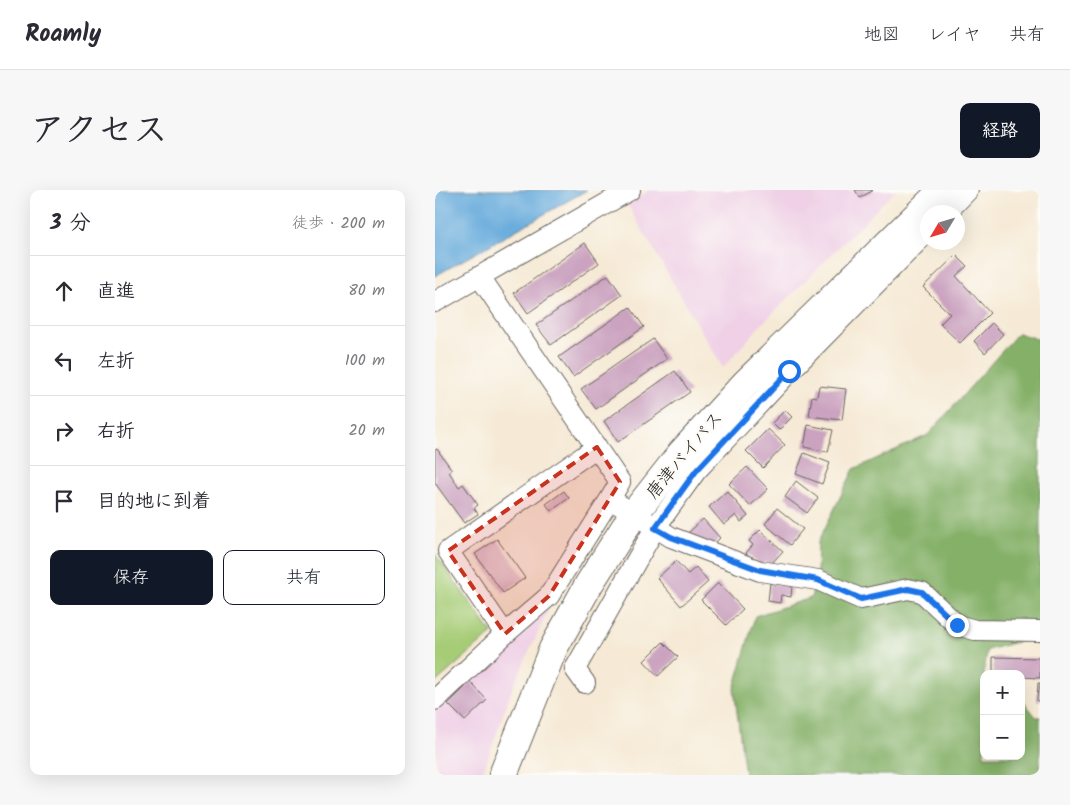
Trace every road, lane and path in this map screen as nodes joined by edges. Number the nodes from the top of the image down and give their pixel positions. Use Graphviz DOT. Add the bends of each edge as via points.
graph roads {
  1 [pos="629,190"];
  2 [pos="943,190"];
  3 [pos="968,190"];
  4 [pos="954,205"];
  5 [pos="920,239"];
  6 [pos="480,277"];
  7 [pos="435,302"];
  8 [pos="597,447"];
  9 [pos="610,499"];
  10 [pos="644,522"];
  11 [pos="1040,631"];
  12 [pos="505,634"];
  13 [pos="585,683"];
  14 [pos="435,700"];
  15 [pos="503,775"];
  1 -- 6 [label="street"];
  2 -- 10 [label="highway, 唐津バイパス" via="746,383 681,454"];
  3 -- 4 [label="street"];
  5 -- 10 [label="street"];
  6 -- 7 [label="street"];
  6 -- 8 [label="street"];
  8 -- 9 [label="street" via="620,482"];
  8 -- 12 [label="street" via="448,551"];
  9 -- 10 [label="street"];
  9 -- 12 [label="street" via="549,596"];
  10 -- 11 [label="street" via="671,537 760,570 818,580 861,599 908,589 922,592 957,625 975,630"];
  10 -- 13 [label="street" via="575,669"];
  10 -- 15 [label="highway, 唐津バイパス" via="589,584 553,649"];
  12 -- 14 [label="street"];
}
